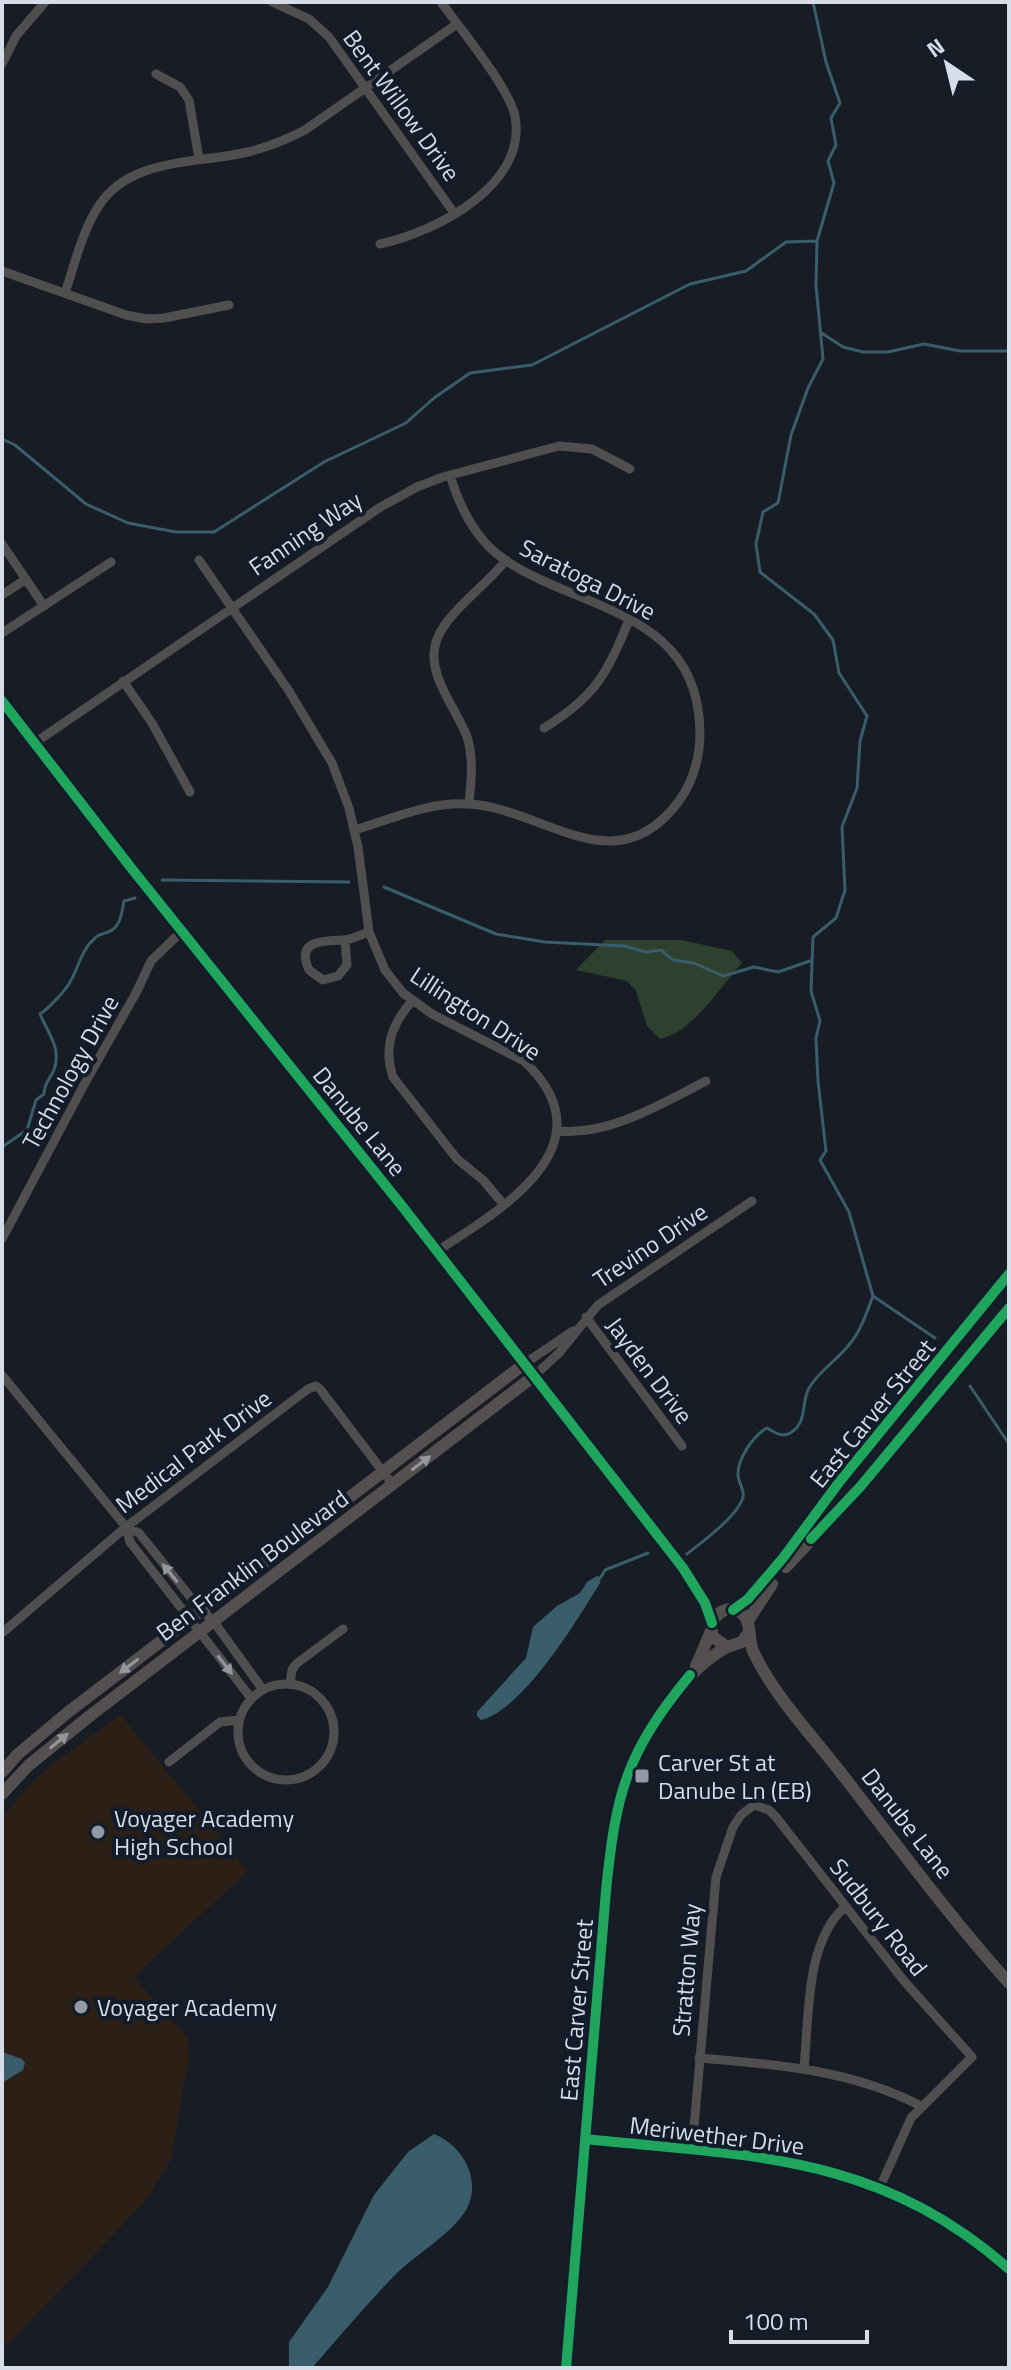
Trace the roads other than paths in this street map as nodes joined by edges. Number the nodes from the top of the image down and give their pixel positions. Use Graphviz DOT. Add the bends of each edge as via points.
graph roads {
  1 [pos="45,2"];
  2 [pos="272,2"];
  3 [pos="441,2"];
  4 [pos="457,24"];
  5 [pos="2,64"];
  6 [pos="156,74"];
  7 [pos="366,88"];
  8 [pos="199,159"];
  9 [pos="454,213"];
  10 [pos="380,244"];
  11 [pos="2,271"];
  12 [pos="65,293"];
  13 [pos="229,305"];
  14 [pos="630,469"];
  15 [pos="450,475"];
  16 [pos="2,544"];
  17 [pos="199,560"];
  18 [pos="506,560"];
  19 [pos="111,562"];
  20 [pos="26,579"];
  21 [pos="2,595"];
  22 [pos="44,606"];
  23 [pos="232,607"];
  24 [pos="629,620"];
  25 [pos="2,633"];
  26 [pos="123,681"];
  27 [pos="2,701"];
  28 [pos="544,728"];
  29 [pos="33,744"];
  30 [pos="190,792"];
  31 [pos="469,804"];
  32 [pos="355,830"];
  33 [pos="182,931"];
  34 [pos="369,932"];
  35 [pos="345,940"];
  36 [pos="412,1001"];
  37 [pos="706,1081"];
  38 [pos="557,1131"];
  39 [pos="752,1201"];
  40 [pos="504,1205"];
  41 [pos="2,1239"];
  42 [pos="437,1251"];
  43 [pos="1009,1274"];
  44 [pos="1009,1308"];
  45 [pos="586,1317"];
  46 [pos="576,1329"];
  47 [pos="524,1364"];
  48 [pos="2,1375"];
  49 [pos="534,1376"];
  50 [pos="682,1446"];
  51 [pos="383,1471"];
  52 [pos="393,1485"];
  53 [pos="126,1527"];
  54 [pos="683,1568"];
  55 [pos="202,1610"];
  56 [pos="730,1610"];
  57 [pos="190,1619"];
  58 [pos="214,1622"];
  59 [pos="712,1627"];
  60 [pos="748,1627"];
  61 [pos="343,1629"];
  62 [pos="200,1632"];
  63 [pos="2,1633"];
  64 [pos="729,1647"];
  65 [pos="690,1675"];
  66 [pos="290,1684"];
  67 [pos="775,1687"];
  68 [pos="263,1690"];
  69 [pos="251,1698"];
  70 [pos="239,1720"];
  71 [pos="169,1762"];
  72 [pos="2,1772"];
  73 [pos="2,1794"];
  74 [pos="754,1805"];
  75 [pos="845,1907"];
  76 [pos="1009,1983"];
  77 [pos="699,2058"];
  78 [pos="804,2068"];
  79 [pos="921,2106"];
  80 [pos="585,2139"];
  81 [pos="692,2150"];
  82 [pos="880,2187"];
  83 [pos="1009,2269"];
  84 [pos="566,2368"];
  1 -- 5 [label="street" via="16,36"];
  2 -- 7 [label="street, Bent Willow Drive" via="309,19 329,37"];
  3 -- 4 [label="street"];
  4 -- 7 [label="street"];
  4 -- 9 [label="street" via="508,96 515,135 501,177"];
  6 -- 8 [label="street" via="180,87 189,100"];
  7 -- 8 [label="street" via="281,143"];
  7 -- 9 [label="street, Bent Willow Drive"];
  8 -- 12 [label="street" via="142,171 115,187 97,208"];
  9 -- 10 [label="street" via="424,232"];
  11 -- 12 [label="street"];
  12 -- 13 [label="street" via="147,319"];
  14 -- 15 [label="street, Fanning Way" via="592,449 559,446"];
  15 -- 18 [label="street, Saratoga Drive" via="466,514"];
  15 -- 23 [label="street, Fanning Way" via="379,508"];
  16 -- 20 [label="street"];
  17 -- 23 [label="street, Lillington Drive"];
  18 -- 24 [label="street, Saratoga Drive"];
  18 -- 31 [label="street" via="437,639 441,686 469,745"];
  19 -- 22 [label="street"];
  20 -- 21 [label="street"];
  20 -- 22 [label="street"];
  22 -- 25 [label="street"];
  23 -- 26 [label="street, Fanning Way"];
  23 -- 32 [label="street, Lillington Drive" via="324,747"];
  24 -- 28 [label="street" via="595,687"];
  24 -- 31 [label="street, Saratoga Drive" via="669,645 687,670 696,696 700,754 675,806 646,830 598,841"];
  26 -- 29 [label="street, Fanning Way"];
  26 -- 30 [label="street"];
  27 -- 29 [label="street, Danube Lane"];
  29 -- 33 [label="street, Danube Lane"];
  31 -- 32 [label="street, Saratoga Drive" via="439,805"];
  32 -- 34 [label="street, Lillington Drive"];
  33 -- 41 [label="street, Technology Drive" via="151,961"];
  33 -- 42 [label="street, Danube Lane"];
  34 -- 35 [label="street"];
  34 -- 36 [label="street, Lillington Drive" via="393,983"];
  35 -- 35 [label="street" via="347,965 338,976 323,980 309,970 310,946 324,939"];
  36 -- 38 [label="street, Lillington Drive" via="524,1061 551,1100"];
  36 -- 40 [label="street" via="387,1045 393,1077 457,1159"];
  37 -- 38 [label="street" via="619,1121"];
  38 -- 40 [label="street" via="542,1169"];
  39 -- 45 [label="street, Trevino Drive" via="624,1285"];
  40 -- 42 [label="street"];
  42 -- 47 [label="street, Danube Lane"];
  43 -- 56 [label="street, East Carver Street" via="780,1562 748,1599"];
  44 -- 60 [label="street, East Carver Street" via="860,1487 791,1560 763,1595"];
  45 -- 46 [label="street, Trevino Drive"];
  45 -- 50 [label="street, Jayden Drive"];
  46 -- 47 [label="street, Trevino Drive"];
  46 -- 49 [label="street, Trevino Drive"];
  47 -- 49 [label="street, Danube Lane"];
  47 -- 51 [label="street, Ben Franklin Boulevard"];
  48 -- 53 [label="street"];
  52 -- 49 [label="street, Ben Franklin Boulevard, one-way"];
  49 -- 54 [label="street, Danube Lane"];
  51 -- 52 [label="street, Medical Park Drive"];
  51 -- 53 [label="street, Medical Park Drive" via="316,1386"];
  51 -- 55 [label="street, Ben Franklin Boulevard"];
  52 -- 58 [label="street, Ben Franklin Boulevard"];
  55 -- 53 [label="street, one-way" via="139,1533"];
  53 -- 57 [label="street" via="130,1542"];
  53 -- 63 [label="street, Medical Park Drive"];
  54 -- 56 [label="street, Danube Lane"];
  54 -- 59 [label="street, Danube Lane" via="705,1603"];
  55 -- 57 [label="street, Ben Franklin Boulevard"];
  55 -- 58 [label="street"];
  56 -- 59 [label="street" via="717,1614"];
  56 -- 60 [label="street" via="742,1614"];
  57 -- 62 [label="street"];
  57 -- 72 [label="street, Ben Franklin Boulevard, one-way" via="37,1737"];
  58 -- 62 [label="street, Ben Franklin Boulevard"];
  58 -- 68 [label="street"];
  59 -- 64 [label="street" via="717,1641"];
  59 -- 65 [label="street, East Carver Street"];
  60 -- 64 [label="street" via="742,1642"];
  60 -- 67 [label="street, Danube Lane" via="755,1654"];
  61 -- 66 [label="street" via="296,1664"];
  62 -- 69 [label="street, one-way"];
  73 -- 62 [label="street, Ben Franklin Boulevard, one-way" via="49,1749"];
  64 -- 65 [label="street, East Carver Street"];
  64 -- 67 [label="street, Danube Lane"];
  65 -- 80 [label="street, East Carver Street" via="639,1746 615,1814"];
  66 -- 68 [label="street"];
  66 -- 70 [label="street" via="320,1698 332,1717 331,1750 309,1775 287,1781 265,1776 242,1753"];
  67 -- 76 [label="street, Danube Lane"];
  68 -- 69 [label="street"];
  69 -- 70 [label="street"];
  70 -- 71 [label="street" via="220,1722"];
  74 -- 75 [label="street, Sudbury Road" via="776,1817"];
  74 -- 77 [label="street, Stratton Way" via="733,1827 716,1877"];
  75 -- 78 [label="street" via="830,1921 817,1956"];
  75 -- 79 [label="street, Sudbury Road" via="972,2057"];
  77 -- 78 [label="street"];
  77 -- 81 [label="street, Stratton Way"];
  78 -- 79 [label="street" via="878,2087"];
  79 -- 82 [label="street"];
  80 -- 81 [label="street, Meriwether Drive"];
  80 -- 84 [label="street, East Carver Street"];
  81 -- 82 [label="street, Meriwether Drive" via="779,2159"];
  82 -- 83 [label="street, Meriwether Drive" via="954,2226"];
}
